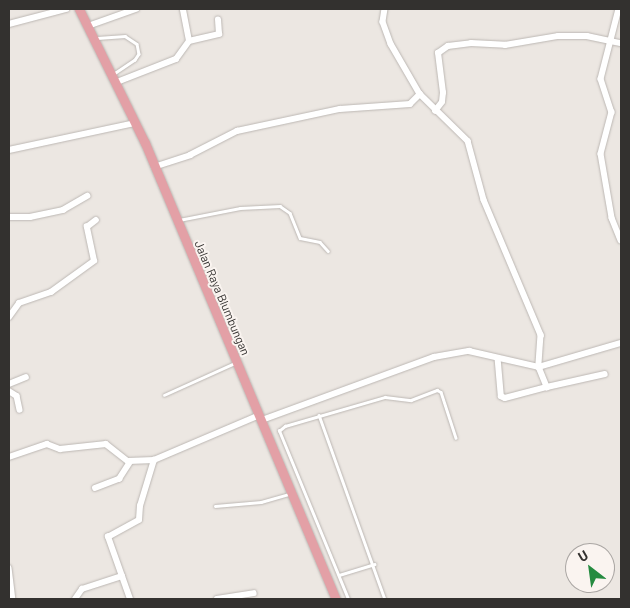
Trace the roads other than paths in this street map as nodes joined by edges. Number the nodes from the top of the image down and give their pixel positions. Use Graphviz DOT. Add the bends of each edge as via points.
graph roads {
  1 [pos="66,9"];
  2 [pos="79,9"];
  3 [pos="136,9"];
  4 [pos="183,9"];
  5 [pos="385,9"];
  6 [pos="619,9"];
  7 [pos="218,20"];
  8 [pos="9,24"];
  9 [pos="88,26"];
  10 [pos="95,39"];
  11 [pos="189,41"];
  12 [pos="610,42"];
  13 [pos="621,43"];
  14 [pos="116,78"];
  15 [pos="420,94"];
  16 [pos="435,110"];
  17 [pos="135,123"];
  18 [pos="9,150"];
  19 [pos="154,167"];
  20 [pos="87,196"];
  21 [pos="9,217"];
  22 [pos="96,220"];
  23 [pos="175,222"];
  24 [pos="621,240"];
  25 [pos="328,251"];
  26 [pos="9,317"];
  27 [pos="621,343"];
  28 [pos="498,358"];
  29 [pos="237,362"];
  30 [pos="539,367"];
  31 [pos="605,374"];
  32 [pos="26,377"];
  33 [pos="9,384"];
  34 [pos="546,387"];
  35 [pos="9,391"];
  36 [pos="164,395"];
  37 [pos="20,410"];
  38 [pos="319,416"];
  39 [pos="261,418"];
  40 [pos="456,438"];
  41 [pos="9,457"];
  42 [pos="154,460"];
  43 [pos="130,462"];
  44 [pos="95,488"];
  45 [pos="293,493"];
  46 [pos="215,506"];
  47 [pos="374,564"];
  48 [pos="9,568"];
  49 [pos="339,575"];
  50 [pos="122,576"];
  51 [pos="254,594"];
  52 [pos="13,599"];
  53 [pos="76,599"];
  54 [pos="130,599"];
  55 [pos="217,599"];
  56 [pos="336,599"];
  57 [pos="348,599"];
  58 [pos="384,599"];
  1 -- 8 [label="street"];
  2 -- 9 [label="main road, Jalan Raya Blumbungan"];
  3 -- 9 [label="street"];
  4 -- 11 [label="street"];
  5 -- 15 [label="street" via="383,22 391,44"];
  6 -- 12 [label="street"];
  7 -- 11 [label="street" via="219,34"];
  9 -- 10 [label="main road, Jalan Raya Blumbungan"];
  10 -- 14 [label="main road, Jalan Raya Blumbungan"];
  10 -- 14 [label="lane" via="125,36 137,44 139,54"];
  11 -- 14 [label="street" via="173,61"];
  12 -- 13 [label="street"];
  12 -- 16 [label="street" via="587,36 558,36 505,45 471,43 448,46 438,52 443,86 442,102"];
  12 -- 24 [label="street" via="601,79 612,112 603,145 602,168 612,218"];
  14 -- 17 [label="main road, Jalan Raya Blumbungan"];
  15 -- 16 [label="street"];
  15 -- 19 [label="street" via="410,104 340,108 237,131 196,152"];
  16 -- 30 [label="street" via="468,141 486,206 541,335"];
  17 -- 18 [label="street"];
  17 -- 19 [label="main road, Jalan Raya Blumbungan"];
  19 -- 23 [label="main road, Jalan Raya Blumbungan"];
  20 -- 21 [label="street" via="63,210 30,217"];
  22 -- 26 [label="street" via="87,227 94,261 51,292 19,303"];
  23 -- 25 [label="lane" via="215,212 280,206 290,213 300,238 320,242"];
  23 -- 29 [label="main road, Jalan Raya Blumbungan"];
  27 -- 30 [label="street"];
  28 -- 30 [label="street"];
  28 -- 34 [label="street" via="502,396 505,398"];
  28 -- 39 [label="street" via="469,351 434,356"];
  29 -- 36 [label="lane"];
  29 -- 39 [label="main road, Jalan Raya Blumbungan"];
  30 -- 34 [label="street"];
  31 -- 34 [label="street"];
  32 -- 33 [label="street"];
  35 -- 37 [label="street" via="17,396"];
  38 -- 40 [label="lane" via="385,397 411,400 437,390 441,392"];
  38 -- 47 [label="lane"];
  38 -- 49 [label="lane" via="279,431"];
  39 -- 42 [label="street"];
  39 -- 45 [label="main road, Jalan Raya Blumbungan"];
  41 -- 43 [label="street" via="47,444 60,450 106,444"];
  42 -- 43 [label="street"];
  42 -- 50 [label="street" via="139,520 108,537"];
  43 -- 44 [label="street" via="119,479"];
  45 -- 46 [label="lane" via="262,502"];
  45 -- 56 [label="main road, Jalan Raya Blumbungan"];
  47 -- 49 [label="lane"];
  47 -- 58 [label="lane"];
  48 -- 52 [label="street"];
  49 -- 57 [label="lane"];
  50 -- 53 [label="street" via="82,589"];
  50 -- 54 [label="street"];
  51 -- 55 [label="street"];
}
